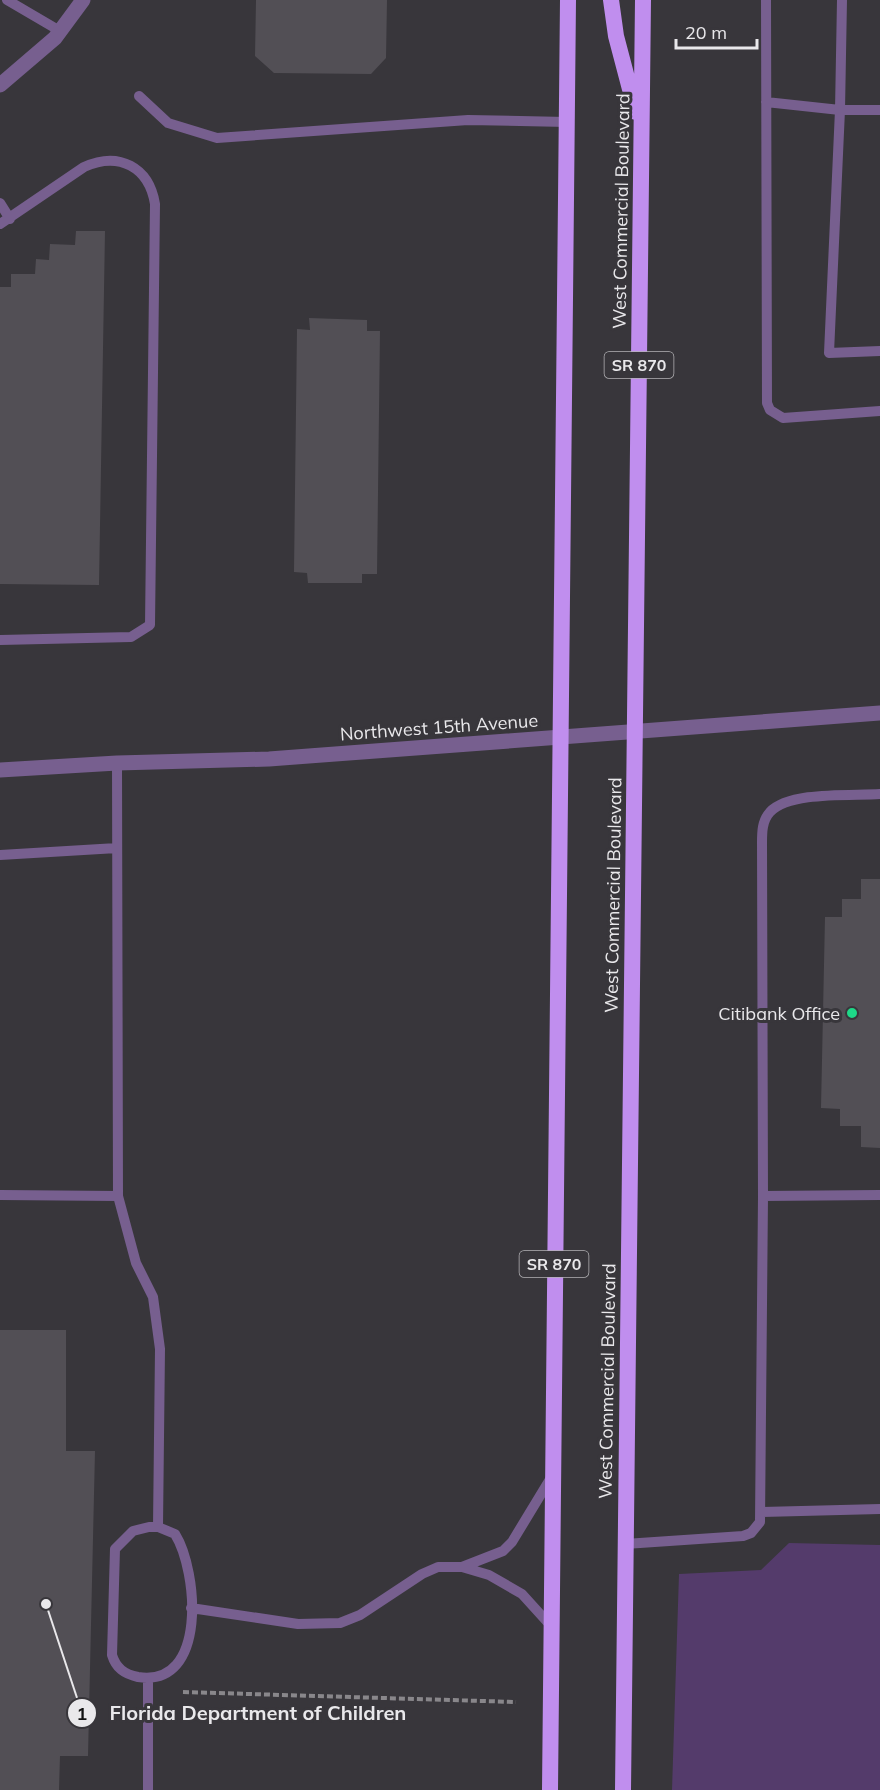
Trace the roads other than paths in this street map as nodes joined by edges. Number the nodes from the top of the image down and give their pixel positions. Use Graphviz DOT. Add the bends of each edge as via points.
graph roads {
  1 [pos="7,0"];
  2 [pos="82,0"];
  3 [pos="568,0"];
  4 [pos="611,0"];
  5 [pos="643,0"];
  6 [pos="766,0"];
  7 [pos="842,0"];
  8 [pos="60,31"];
  9 [pos="0,85"];
  10 [pos="139,96"];
  11 [pos="766,102"];
  12 [pos="840,110"];
  13 [pos="880,110"];
  14 [pos="567,122"];
  15 [pos="641,133"];
  16 [pos="0,203"];
  17 [pos="5,221"];
  18 [pos="880,351"];
  19 [pos="880,411"];
  20 [pos="0,640"];
  21 [pos="880,713"];
  22 [pos="634,731"];
  23 [pos="560,737"];
  24 [pos="117,763"];
  25 [pos="0,770"];
  26 [pos="880,794"];
  27 [pos="117,848"];
  28 [pos="0,855"];
  29 [pos="0,1195"];
  30 [pos="880,1195"];
  31 [pos="118,1196"];
  32 [pos="763,1196"];
  33 [pos="552,1476"];
  34 [pos="880,1509"];
  35 [pos="762,1512"];
  36 [pos="158,1527"];
  37 [pos="625,1544"];
  38 [pos="462,1567"];
  39 [pos="192,1608"];
  40 [pos="551,1626"];
  41 [pos="148,1678"];
  42 [pos="148,1790"];
  43 [pos="550,1790"];
  44 [pos="623,1790"];
  1 -- 8 [label="lane"];
  2 -- 8 [label="street"];
  3 -- 14 [label="highway, SR 870"];
  4 -- 15 [label="highway" via="616,36"];
  5 -- 15 [label="highway, West Commercial Boulevard / SR 870"];
  6 -- 11 [label="lane"];
  7 -- 12 [label="lane"];
  8 -- 9 [label="street"];
  10 -- 14 [label="lane" via="168,123 217,138 468,120"];
  11 -- 12 [label="lane"];
  11 -- 19 [label="lane" via="767,403 770,410 783,418"];
  12 -- 13 [label="lane"];
  12 -- 18 [label="lane" via="829,353"];
  14 -- 23 [label="highway, SR 870"];
  15 -- 22 [label="highway, West Commercial Boulevard / SR 870"];
  16 -- 17 [label="lane"];
  17 -- 20 [label="lane" via="98,160 130,166 146,177 153,190 150,625 131,637"];
  21 -- 22 [label="street, Northwest 15th Avenue"];
  22 -- 23 [label="street, Northwest 15th Avenue"];
  22 -- 37 [label="highway, West Commercial Boulevard / SR 870"];
  23 -- 24 [label="street, Northwest 15th Avenue" via="269,759"];
  23 -- 33 [label="highway, SR 870"];
  24 -- 25 [label="street, Northwest 15th Avenue"];
  24 -- 27 [label="lane"];
  26 -- 32 [label="lane" via="798,799 780,804 769,813 762,827"];
  27 -- 28 [label="lane"];
  27 -- 31 [label="lane"];
  29 -- 31 [label="lane"];
  30 -- 32 [label="lane"];
  31 -- 36 [label="lane" via="136,1263 153,1297 157,1320"];
  32 -- 35 [label="lane"];
  33 -- 38 [label="lane" via="503,1551"];
  33 -- 40 [label="highway, SR 870"];
  34 -- 35 [label="lane"];
  35 -- 37 [label="lane" via="756,1528 743,1536"];
  36 -- 39 [label="lane" via="175,1534 183,1549"];
  36 -- 41 [label="lane" via="133,1531 121,1540 113,1557 112,1655 122,1671"];
  37 -- 44 [label="highway, West Commercial Boulevard / SR 870"];
  38 -- 39 [label="lane" via="438,1567 422,1574 360,1615 340,1623 298,1624"];
  38 -- 40 [label="lane" via="489,1575 522,1594"];
  39 -- 41 [label="lane" via="184,1654 168,1674"];
  40 -- 43 [label="highway, SR 870"];
  41 -- 42 [label="lane"];
}
